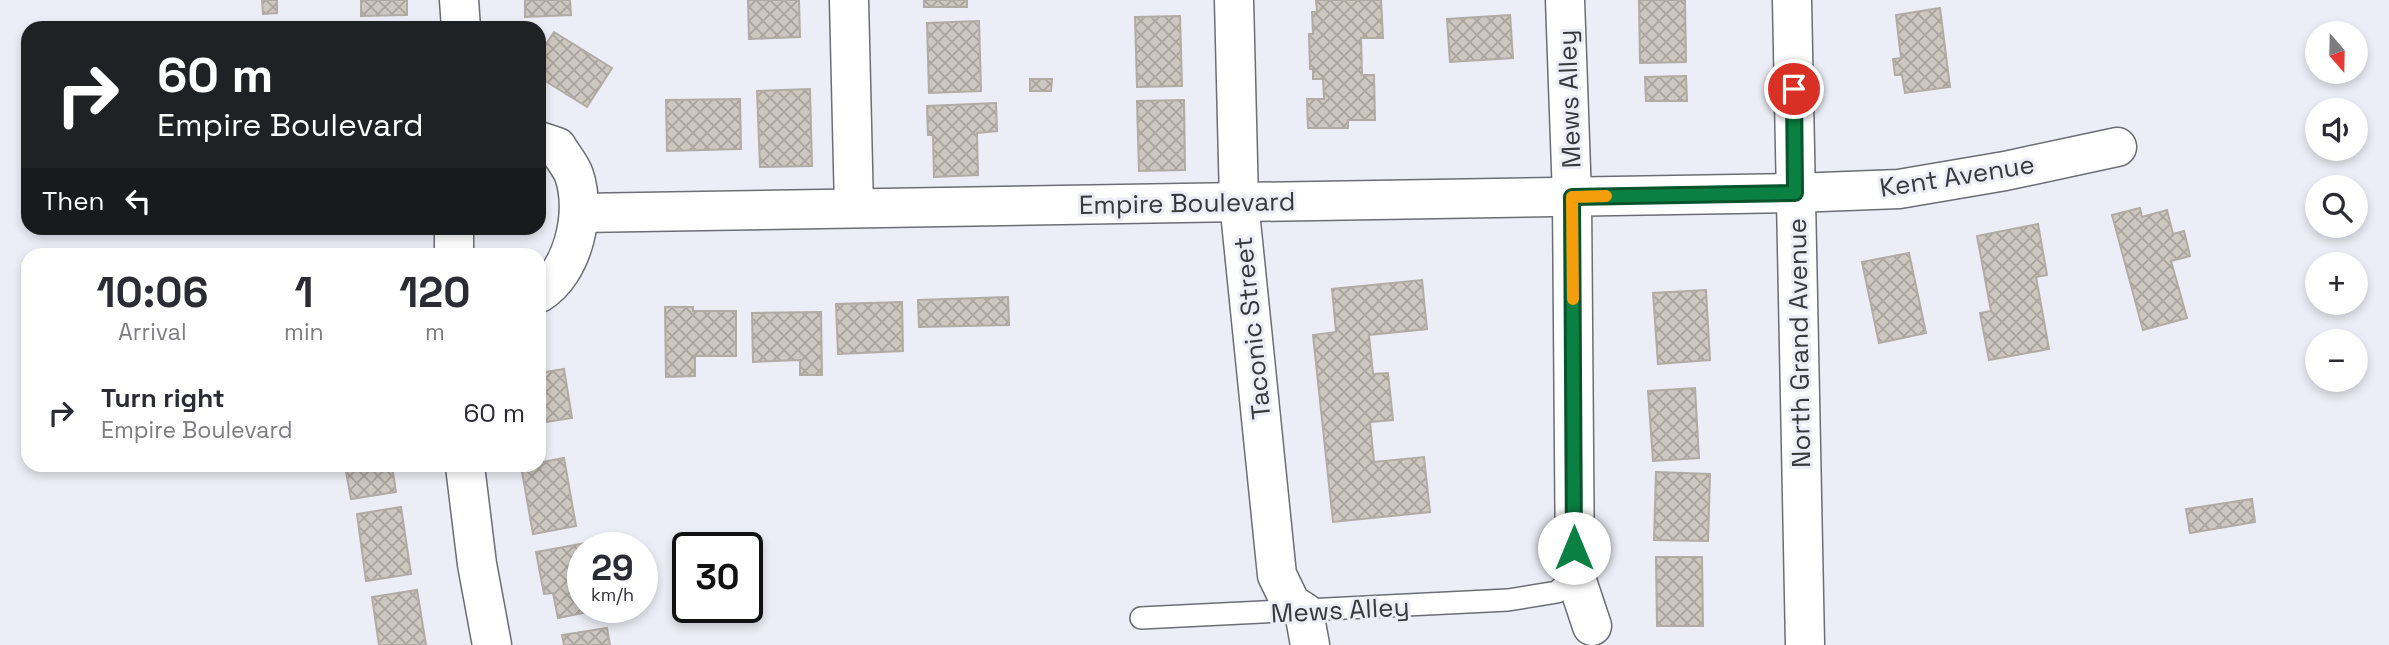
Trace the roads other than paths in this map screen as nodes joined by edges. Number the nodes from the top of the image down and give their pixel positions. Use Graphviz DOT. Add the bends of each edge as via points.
graph roads {
  1 [pos="459,0"];
  2 [pos="849,0"];
  3 [pos="1234,0"];
  4 [pos="1565,0"];
  5 [pos="1792,0"];
  6 [pos="460,21"];
  7 [pos="546,143"];
  8 [pos="2117,147"];
  9 [pos="1795,193"];
  10 [pos="1572,197"];
  11 [pos="1239,202"];
  12 [pos="854,208"];
  13 [pos="579,213"];
  14 [pos="546,289"];
  15 [pos="466,472"];
  16 [pos="1575,575"];
  17 [pos="1141,618"];
  18 [pos="1592,626"];
  19 [pos="1307,629"];
  20 [pos="492,645"];
  21 [pos="1805,645"];
  1 -- 6 [label="street"];
  2 -- 12 [label="street"];
  3 -- 11 [label="street, Taconic Street"];
  4 -- 10 [label="street, Mews Alley"];
  5 -- 9 [label="street, North Grand Avenue"];
  7 -- 13 [label="street" via="557,147 574,176"];
  8 -- 9 [label="street, Kent Avenue" via="1899,189"];
  9 -- 10 [label="street, Empire Boulevard"];
  9 -- 21 [label="street, North Grand Avenue"];
  10 -- 11 [label="street, Empire Boulevard"];
  10 -- 16 [label="street, Mews Alley"];
  11 -- 12 [label="street, Empire Boulevard"];
  11 -- 19 [label="street, Taconic Street" via="1277,575"];
  12 -- 13 [label="street, Empire Boulevard"];
  13 -- 14 [label="street" via="570,255"];
  15 -- 20 [label="street"];
  16 -- 18 [label="street, Mews Alley"];
  16 -- 19 [label="lane, Mews Alley" via="1557,592"];
  17 -- 19 [label="lane, Mews Alley"];
}
